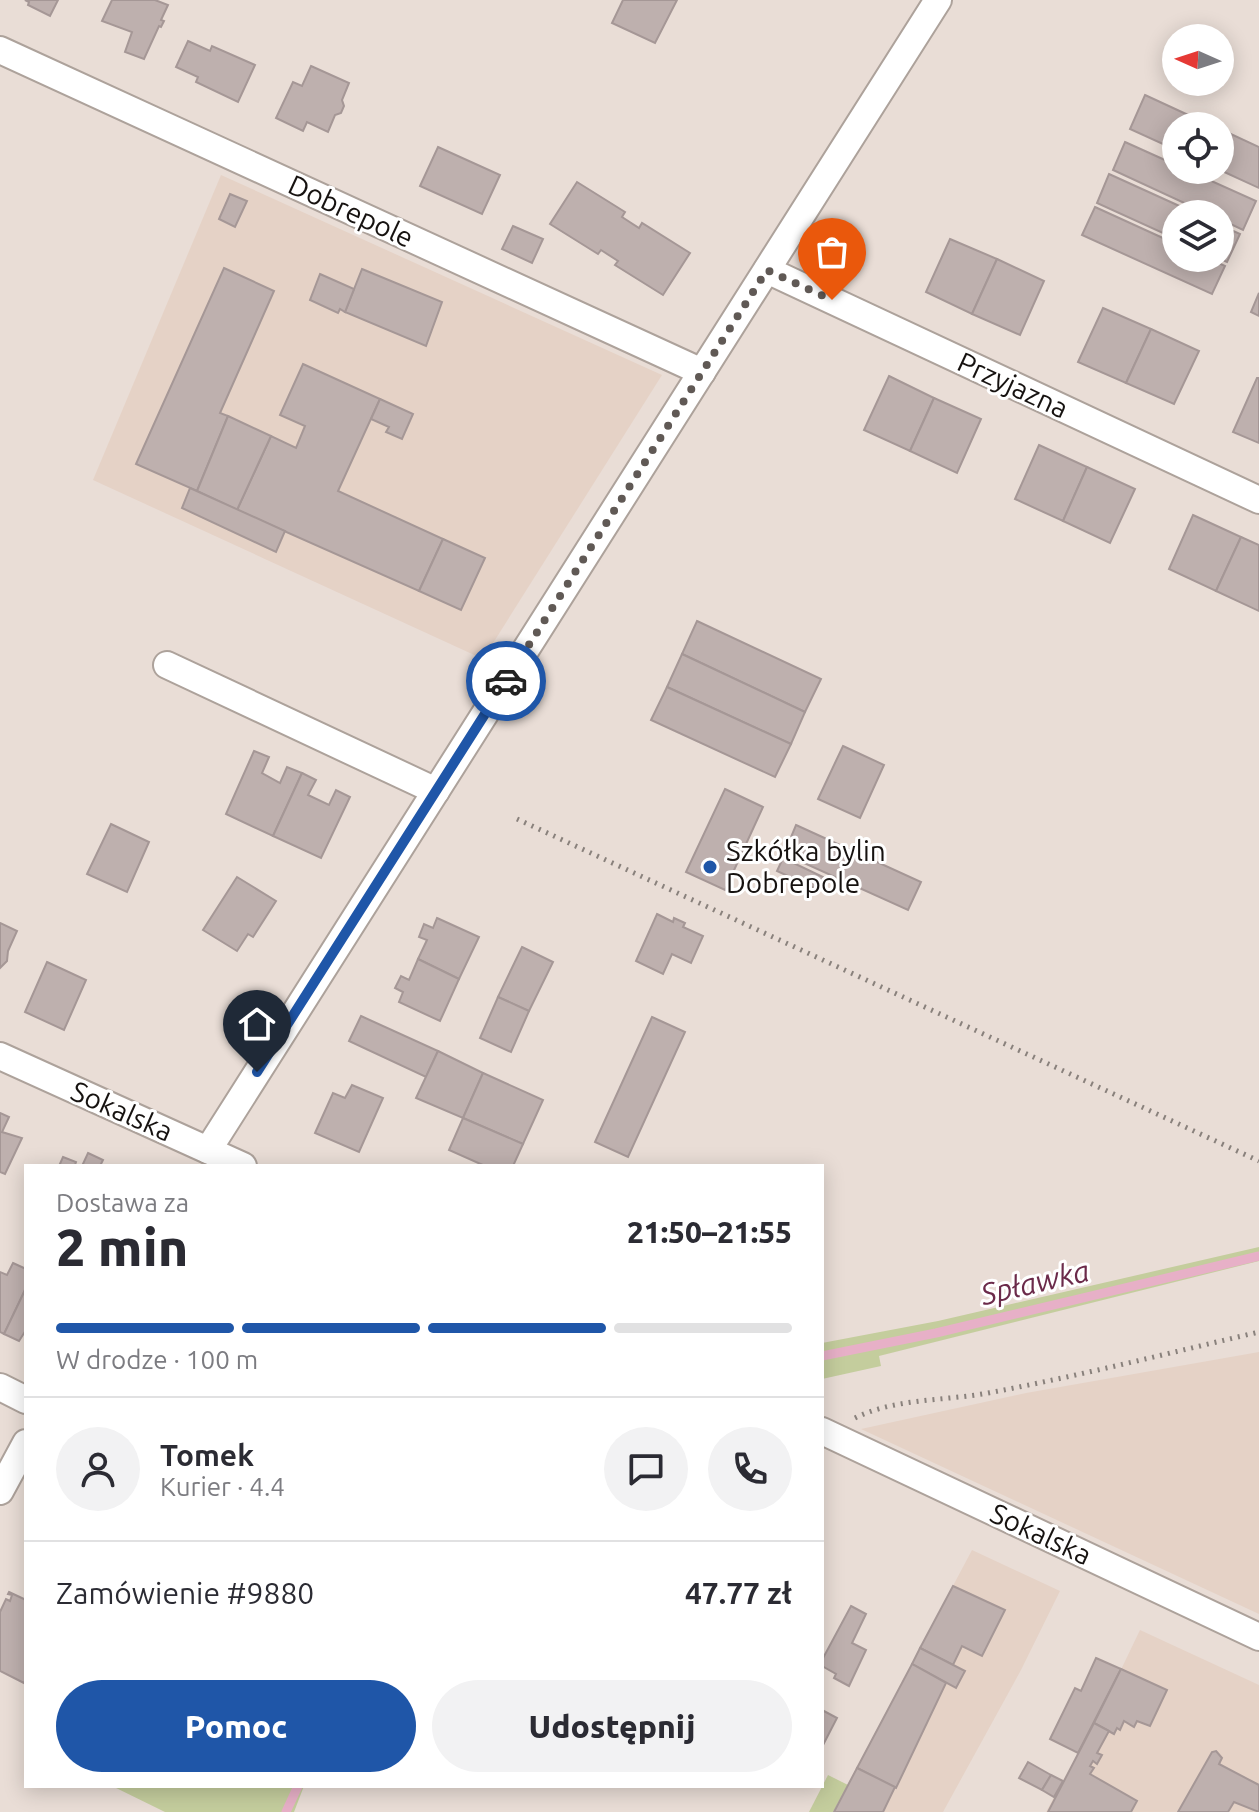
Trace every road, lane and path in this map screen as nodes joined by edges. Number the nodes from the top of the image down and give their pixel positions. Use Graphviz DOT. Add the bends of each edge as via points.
graph roads {
  1 [pos="938,0"];
  2 [pos="0,50"];
  3 [pos="767,270"];
  4 [pos="702,372"];
  5 [pos="1259,500"];
  6 [pos="167,665"];
  7 [pos="436,791"];
  8 [pos="517,819"];
  9 [pos="0,1056"];
  10 [pos="208,1158"];
  11 [pos="1259,1161"];
  12 [pos="234,1164"];
  13 [pos="1259,1332"];
  14 [pos="0,1387"];
  15 [pos="24,1399"];
  16 [pos="827,1433"];
  17 [pos="24,1447"];
  18 [pos="0,1491"];
  19 [pos="1259,1637"];
  1 -- 3 [label="street"];
  2 -- 4 [label="street, Dobrepole"];
  3 -- 4 [label="street"];
  3 -- 5 [label="street, Przyjazna"];
  4 -- 7 [label="street"];
  6 -- 7 [label="street"];
  7 -- 10 [label="street"];
  8 -- 11 [label="path"];
  9 -- 10 [label="street, Sokalska"];
  10 -- 12 [label="street, Sokalska"];
  13 -- 16 [label="path" via="1055,1381 867,1412"];
  14 -- 15 [label="street"];
  16 -- 19 [label="street, Sokalska"];
  17 -- 18 [label="street"];
}
